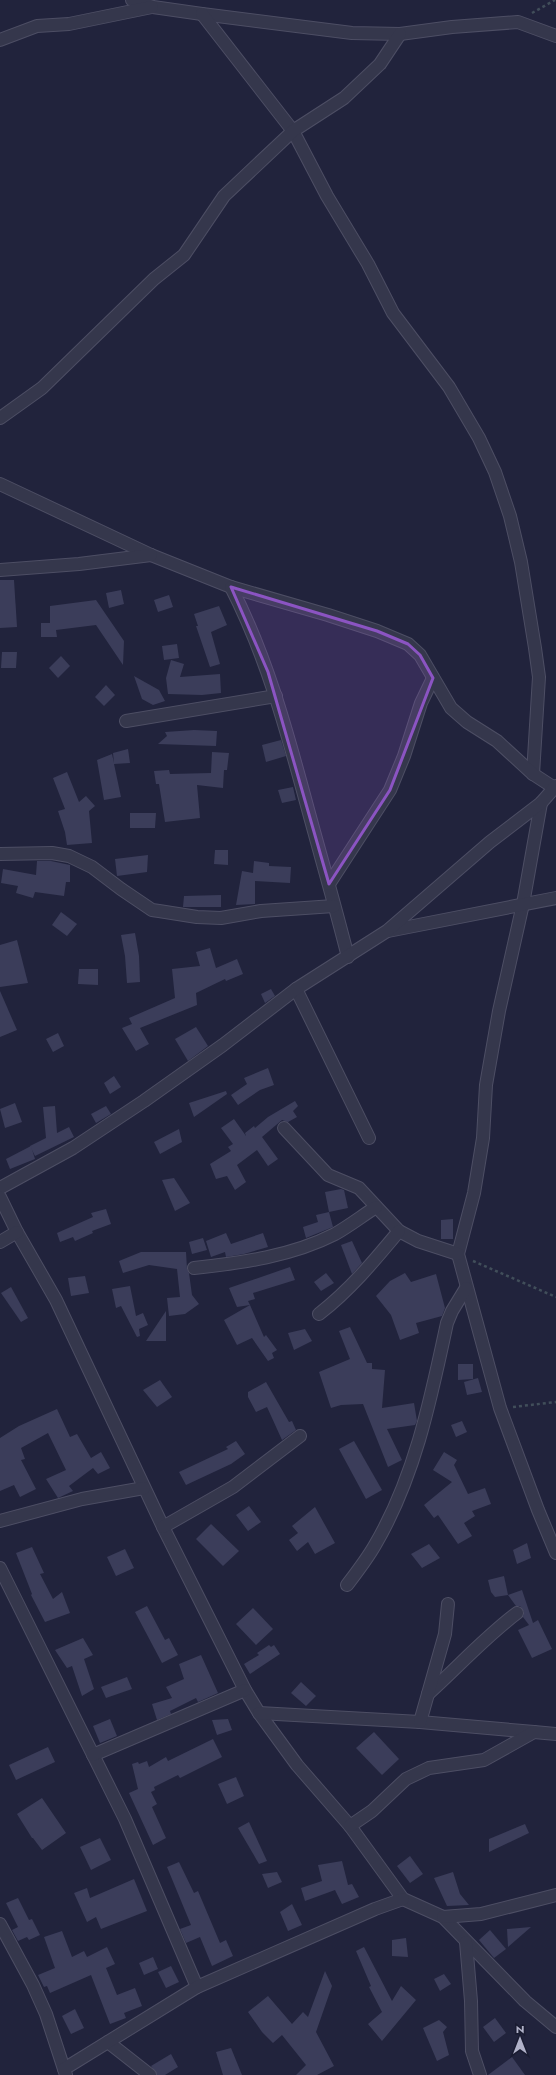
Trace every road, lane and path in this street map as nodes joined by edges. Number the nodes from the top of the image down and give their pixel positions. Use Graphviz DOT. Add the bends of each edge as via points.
graph roads {
  1 [pos="132,0"];
  2 [pos="555,0"];
  3 [pos="153,6"];
  4 [pos="202,14"];
  5 [pos="518,22"];
  6 [pos="400,34"];
  7 [pos="556,36"];
  8 [pos="0,40"];
  9 [pos="293,131"];
  10 [pos="0,418"];
  11 [pos="0,484"];
  12 [pos="151,554"];
  13 [pos="0,570"];
  14 [pos="231,587"];
  15 [pos="433,678"];
  16 [pos="276,696"];
  17 [pos="126,721"];
  18 [pos="533,774"];
  19 [pos="556,788"];
  20 [pos="541,803"];
  21 [pos="0,854"];
  22 [pos="329,884"];
  23 [pos="556,898"];
  24 [pos="523,904"];
  25 [pos="334,906"];
  26 [pos="386,932"];
  27 [pos="348,957"];
  28 [pos="296,989"];
  29 [pos="284,1128"];
  30 [pos="369,1138"];
  31 [pos="0,1188"];
  32 [pos="0,1197"];
  33 [pos="376,1207"];
  34 [pos="399,1231"];
  35 [pos="17,1232"];
  36 [pos="0,1242"];
  37 [pos="458,1254"];
  38 [pos="194,1268"];
  39 [pos="466,1288"];
  40 [pos="556,1297"];
  41 [pos="319,1314"];
  42 [pos="556,1402"];
  43 [pos="500,1408"];
  44 [pos="300,1436"];
  45 [pos="144,1488"];
  46 [pos="0,1522"];
  47 [pos="163,1527"];
  48 [pos="556,1553"];
  49 [pos="0,1568"];
  50 [pos="347,1585"];
  51 [pos="448,1604"];
  52 [pos="517,1613"];
  53 [pos="245,1690"];
  54 [pos="428,1694"];
  55 [pos="259,1713"];
  56 [pos="420,1722"];
  57 [pos="534,1732"];
  58 [pos="556,1734"];
  59 [pos="93,1755"];
  60 [pos="350,1826"];
  61 [pos="556,1895"];
  62 [pos="403,1898"];
  63 [pos="443,1917"];
  64 [pos="0,1924"];
  65 [pos="466,1942"];
  66 [pos="196,1987"];
  67 [pos="556,2027"];
  68 [pos="108,2042"];
  69 [pos="65,2072"];
  70 [pos="150,2075"];
  71 [pos="480,2075"];
  1 -- 3 [label="street"];
  2 -- 5 [label="path"];
  3 -- 4 [label="street"];
  3 -- 8 [label="street" via="69,24 37,26"];
  4 -- 6 [label="street" via="352,33"];
  4 -- 9 [label="street"];
  5 -- 6 [label="street"];
  5 -- 7 [label="street"];
  6 -- 9 [label="street" via="380,64 344,98"];
  9 -- 10 [label="street" via="224,196 184,255 154,279 42,388"];
  9 -- 18 [label="street" via="393,313 449,387 479,438 495,472 510,516 521,562 539,677"];
  11 -- 12 [label="street"];
  12 -- 13 [label="street" via="79,564"];
  12 -- 14 [label="street"];
  14 -- 15 [label="street" via="328,615 408,644 420,656"];
  14 -- 16 [label="street" via="246,618"];
  15 -- 18 [label="street" via="451,708 467,722 497,741"];
  15 -- 22 [label="street" via="421,703 390,790"];
  16 -- 17 [label="street"];
  16 -- 22 [label="street"];
  18 -- 19 [label="street"];
  19 -- 20 [label="street"];
  20 -- 24 [label="street"];
  20 -- 26 [label="street" via="490,842"];
  21 -- 25 [label="street" via="52,853 69,856 92,867 152,910 158,911 221,918 261,911"];
  22 -- 25 [label="street"];
  23 -- 24 [label="street"];
  24 -- 26 [label="street"];
  24 -- 37 [label="street" via="499,1011 486,1086 483,1138 474,1193"];
  25 -- 27 [label="street"];
  26 -- 27 [label="street"];
  27 -- 28 [label="street"];
  28 -- 30 [label="street"];
  28 -- 31 [label="street" via="144,1101 73,1148"];
  29 -- 33 [label="street" via="328,1175 359,1188"];
  32 -- 35 [label="street"];
  33 -- 34 [label="street"];
  33 -- 38 [label="street" via="335,1234 302,1248 232,1264"];
  34 -- 37 [label="street" via="418,1241"];
  34 -- 41 [label="street" via="340,1298"];
  35 -- 36 [label="street"];
  35 -- 45 [label="street" via="56,1300"];
  37 -- 39 [label="street"];
  37 -- 40 [label="path"];
  39 -- 43 [label="street"];
  39 -- 50 [label="street" via="447,1323 432,1398 418,1444 391,1515 375,1546"];
  42 -- 43 [label="path"];
  43 -- 48 [label="street"];
  44 -- 47 [label="street" via="233,1487"];
  45 -- 46 [label="street" via="82,1499"];
  45 -- 47 [label="street"];
  47 -- 53 [label="street"];
  49 -- 59 [label="street"];
  51 -- 54 [label="street" via="445,1634"];
  52 -- 54 [label="street" via="497,1628"];
  53 -- 55 [label="street"];
  53 -- 59 [label="street"];
  54 -- 56 [label="street"];
  55 -- 56 [label="street"];
  55 -- 60 [label="street" via="297,1765"];
  56 -- 57 [label="street"];
  57 -- 58 [label="street"];
  57 -- 60 [label="street" via="484,1760 429,1768 406,1779 372,1811"];
  59 -- 66 [label="street" via="125,1819"];
  60 -- 62 [label="street"];
  61 -- 63 [label="street" via="481,1914"];
  62 -- 63 [label="street"];
  62 -- 66 [label="street"];
  63 -- 65 [label="street"];
  64 -- 69 [label="street" via="46,2014"];
  65 -- 67 [label="street" via="525,2001"];
  65 -- 71 [label="street" via="472,2050"];
  66 -- 68 [label="street"];
  68 -- 69 [label="street"];
  68 -- 70 [label="street"];
}
